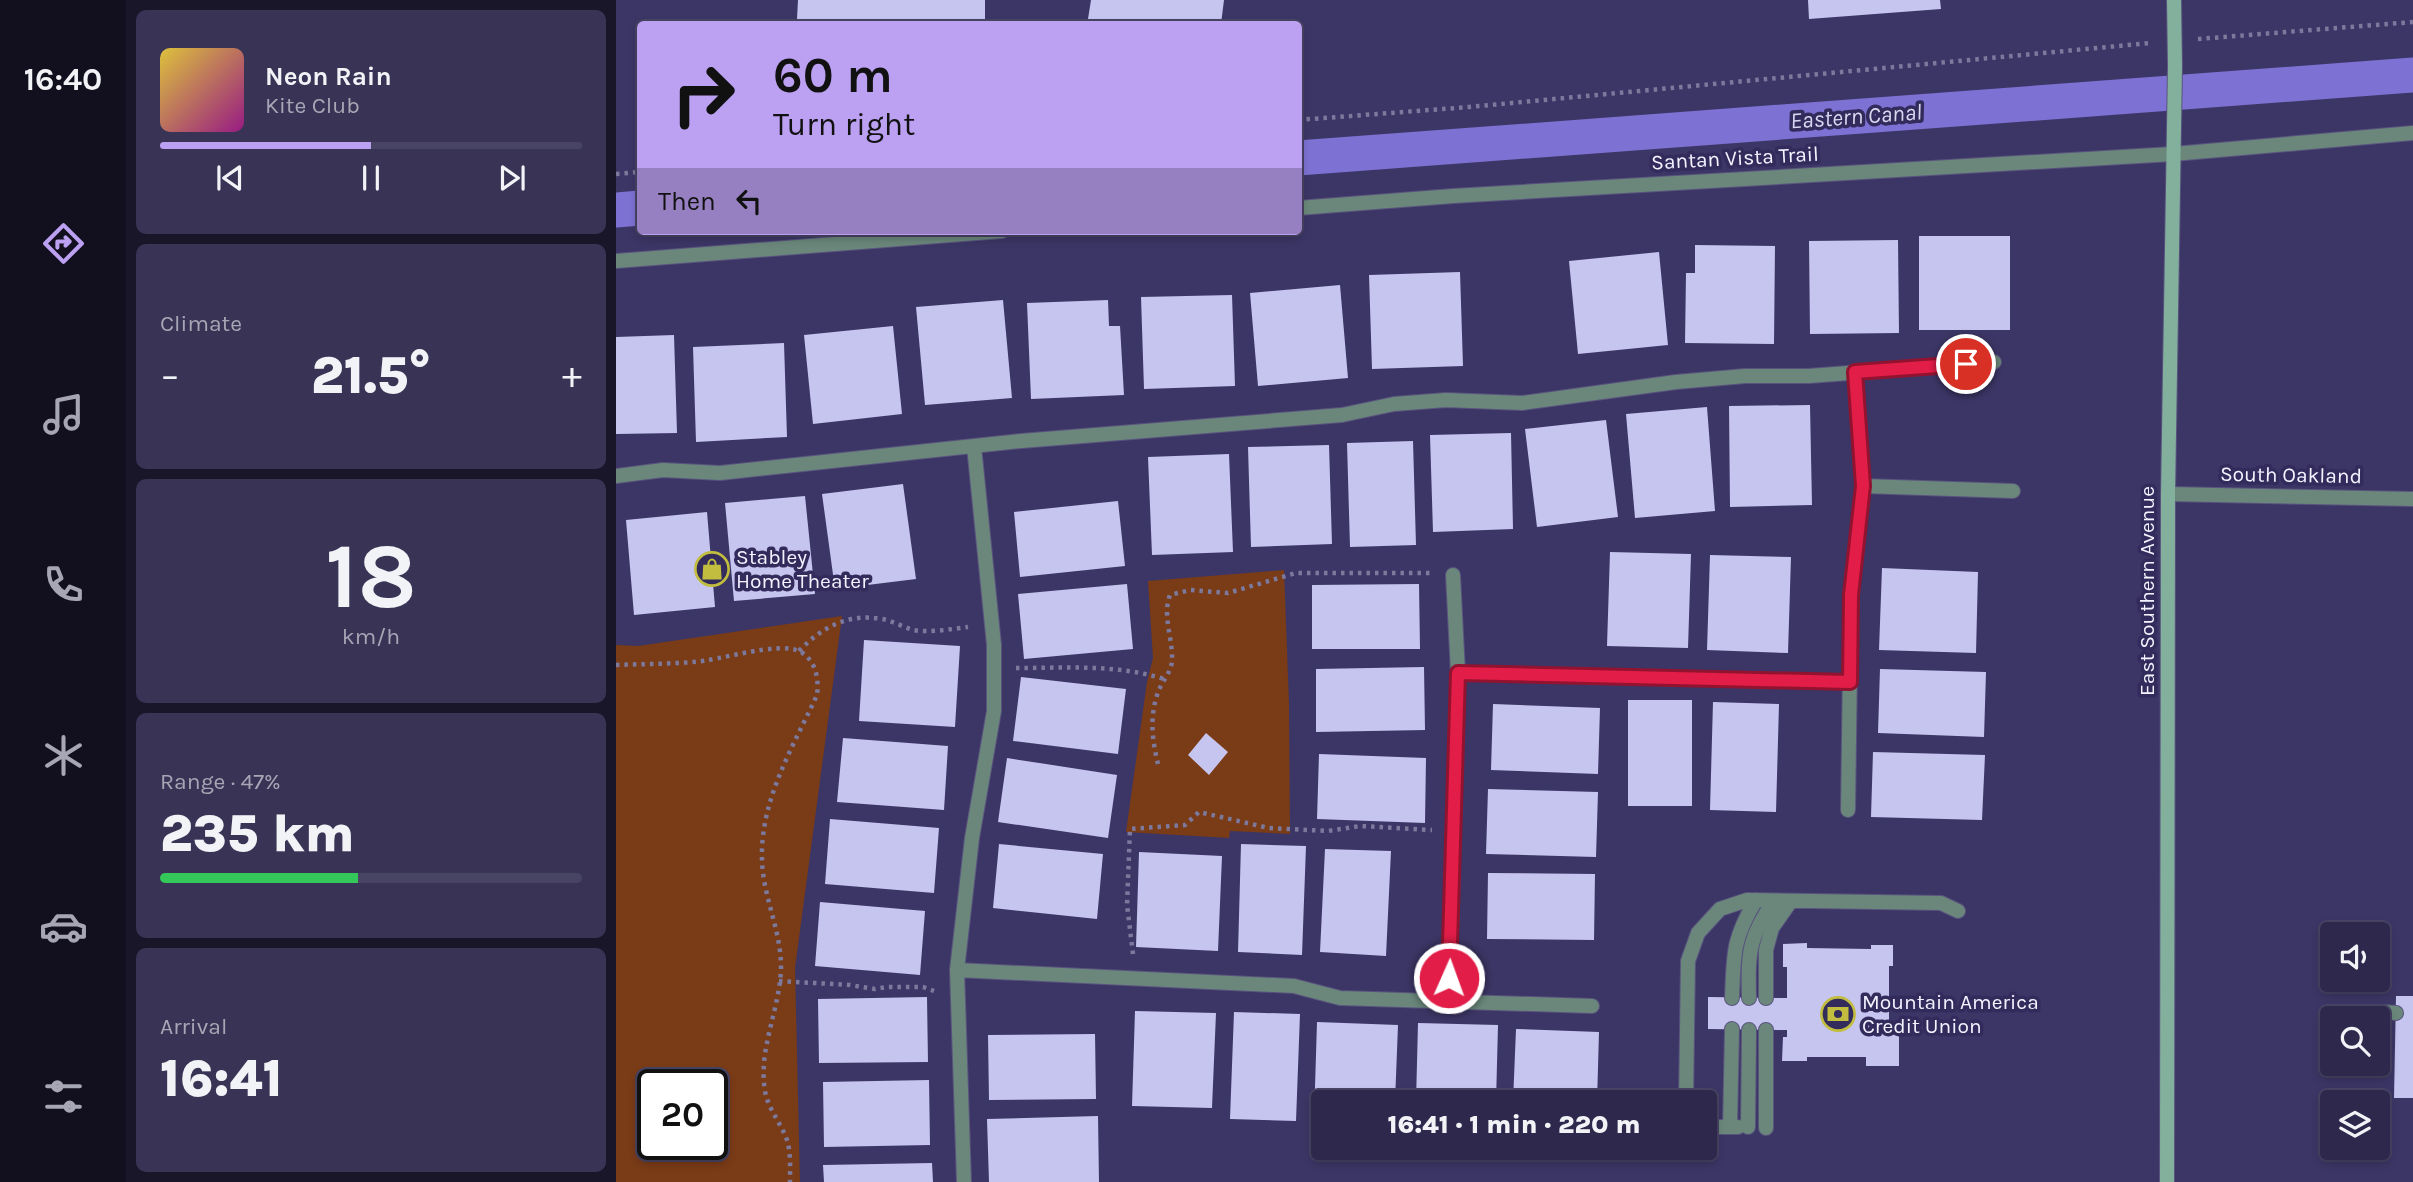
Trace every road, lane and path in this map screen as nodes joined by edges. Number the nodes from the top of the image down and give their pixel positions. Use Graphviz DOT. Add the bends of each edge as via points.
graph roads {
  1 [pos="2174,0"];
  2 [pos="2413,22"];
  3 [pos="2174,41"];
  4 [pos="1302,120"];
  5 [pos="2413,133"];
  6 [pos="2173,154"];
  7 [pos="637,172"];
  8 [pos="616,174"];
  9 [pos="1302,208"];
  10 [pos="951,235"];
  11 [pos="616,261"];
  12 [pos="1994,362"];
  13 [pos="1855,372"];
  14 [pos="974,446"];
  15 [pos="616,476"];
  16 [pos="1863,486"];
  17 [pos="2013,491"];
  18 [pos="2168,494"];
  19 [pos="2413,499"];
  20 [pos="1453,575"];
  21 [pos="992,625"];
  22 [pos="799,651"];
  23 [pos="616,665"];
  24 [pos="994,668"];
  25 [pos="1458,673"];
  26 [pos="1164,679"];
  27 [pos="1850,682"];
  28 [pos="1158,764"];
  29 [pos="1848,810"];
  30 [pos="1453,831"];
  31 [pos="1756,900"];
  32 [pos="1774,901"];
  33 [pos="1791,901"];
  34 [pos="1958,911"];
  35 [pos="957,970"];
  36 [pos="1134,978"];
  37 [pos="779,981"];
  38 [pos="1732,998"];
  39 [pos="1749,998"];
  40 [pos="1766,998"];
  41 [pos="958,1001"];
  42 [pos="1449,1003"];
  43 [pos="1592,1006"];
  44 [pos="2390,1012"];
  45 [pos="2396,1013"];
  46 [pos="1732,1029"];
  47 [pos="1749,1030"];
  48 [pos="1766,1030"];
  49 [pos="1686,1090"];
  50 [pos="1717,1126"];
  51 [pos="1730,1127"];
  52 [pos="1748,1127"];
  53 [pos="790,1182"];
  54 [pos="964,1182"];
  55 [pos="2167,1182"];
  1 -- 3 [label="main road, East Southern Avenue"];
  2 -- 3 [label="path"];
  3 -- 4 [label="path"];
  3 -- 6 [label="main road, East Southern Avenue"];
  5 -- 6 [label="street, Santan Vista Trail"];
  6 -- 9 [label="street, Santan Vista Trail"];
  6 -- 18 [label="main road, East Southern Avenue"];
  7 -- 8 [label="path"];
  10 -- 11 [label="street"];
  12 -- 13 [label="street"];
  13 -- 14 [label="street" via="1676,382 1522,403 1446,400 1394,404 1342,415"];
  13 -- 16 [label="street"];
  14 -- 15 [label="street" via="720,473 663,470"];
  14 -- 21 [label="street"];
  16 -- 17 [label="street"];
  16 -- 27 [label="street" via="1851,595"];
  18 -- 19 [label="street, South Oakland"];
  18 -- 55 [label="main road, East Southern Avenue"];
  20 -- 25 [label="street"];
  20 -- 26 [label="path" via="1296,573 1228,593 1178,592 1167,602 1172,665"];
  21 -- 22 [label="path" via="931,631 867,618 826,627"];
  21 -- 24 [label="street"];
  22 -- 23 [label="path" via="771,649 695,662"];
  22 -- 37 [label="path" via="817,672 817,695 776,783 763,843 764,882 781,949"];
  24 -- 26 [label="path" via="1130,670"];
  24 -- 35 [label="street" via="994,711 972,838"];
  25 -- 27 [label="street"];
  25 -- 30 [label="street"];
  26 -- 28 [label="path" via="1152,719"];
  27 -- 29 [label="street"];
  30 -- 36 [label="path" via="1269,828 1199,811 1185,825 1130,829 1127,905"];
  30 -- 42 [label="street"];
  31 -- 32 [label="street"];
  31 -- 38 [label="street" via="1734,945"];
  31 -- 49 [label="street" via="1720,909 1698,933 1688,961"];
  32 -- 33 [label="street"];
  32 -- 39 [label="street" via="1760,921 1748,956"];
  33 -- 34 [label="street" via="1941,903"];
  33 -- 40 [label="street" via="1772,928 1766,950"];
  35 -- 36 [label="street"];
  35 -- 41 [label="street"];
  36 -- 42 [label="street" via="1294,986 1340,998"];
  37 -- 41 [label="path" via="875,989 923,987"];
  37 -- 53 [label="path" via="765,1062 765,1092 786,1138"];
  41 -- 54 [label="street"];
  42 -- 43 [label="street"];
  44 -- 45 [label="street"];
  46 -- 51 [label="street"];
  47 -- 52 [label="street"];
  48 -- 52 [label="street" via="1772,1128"];
  50 -- 51 [label="street"];
  51 -- 52 [label="street"];
}
